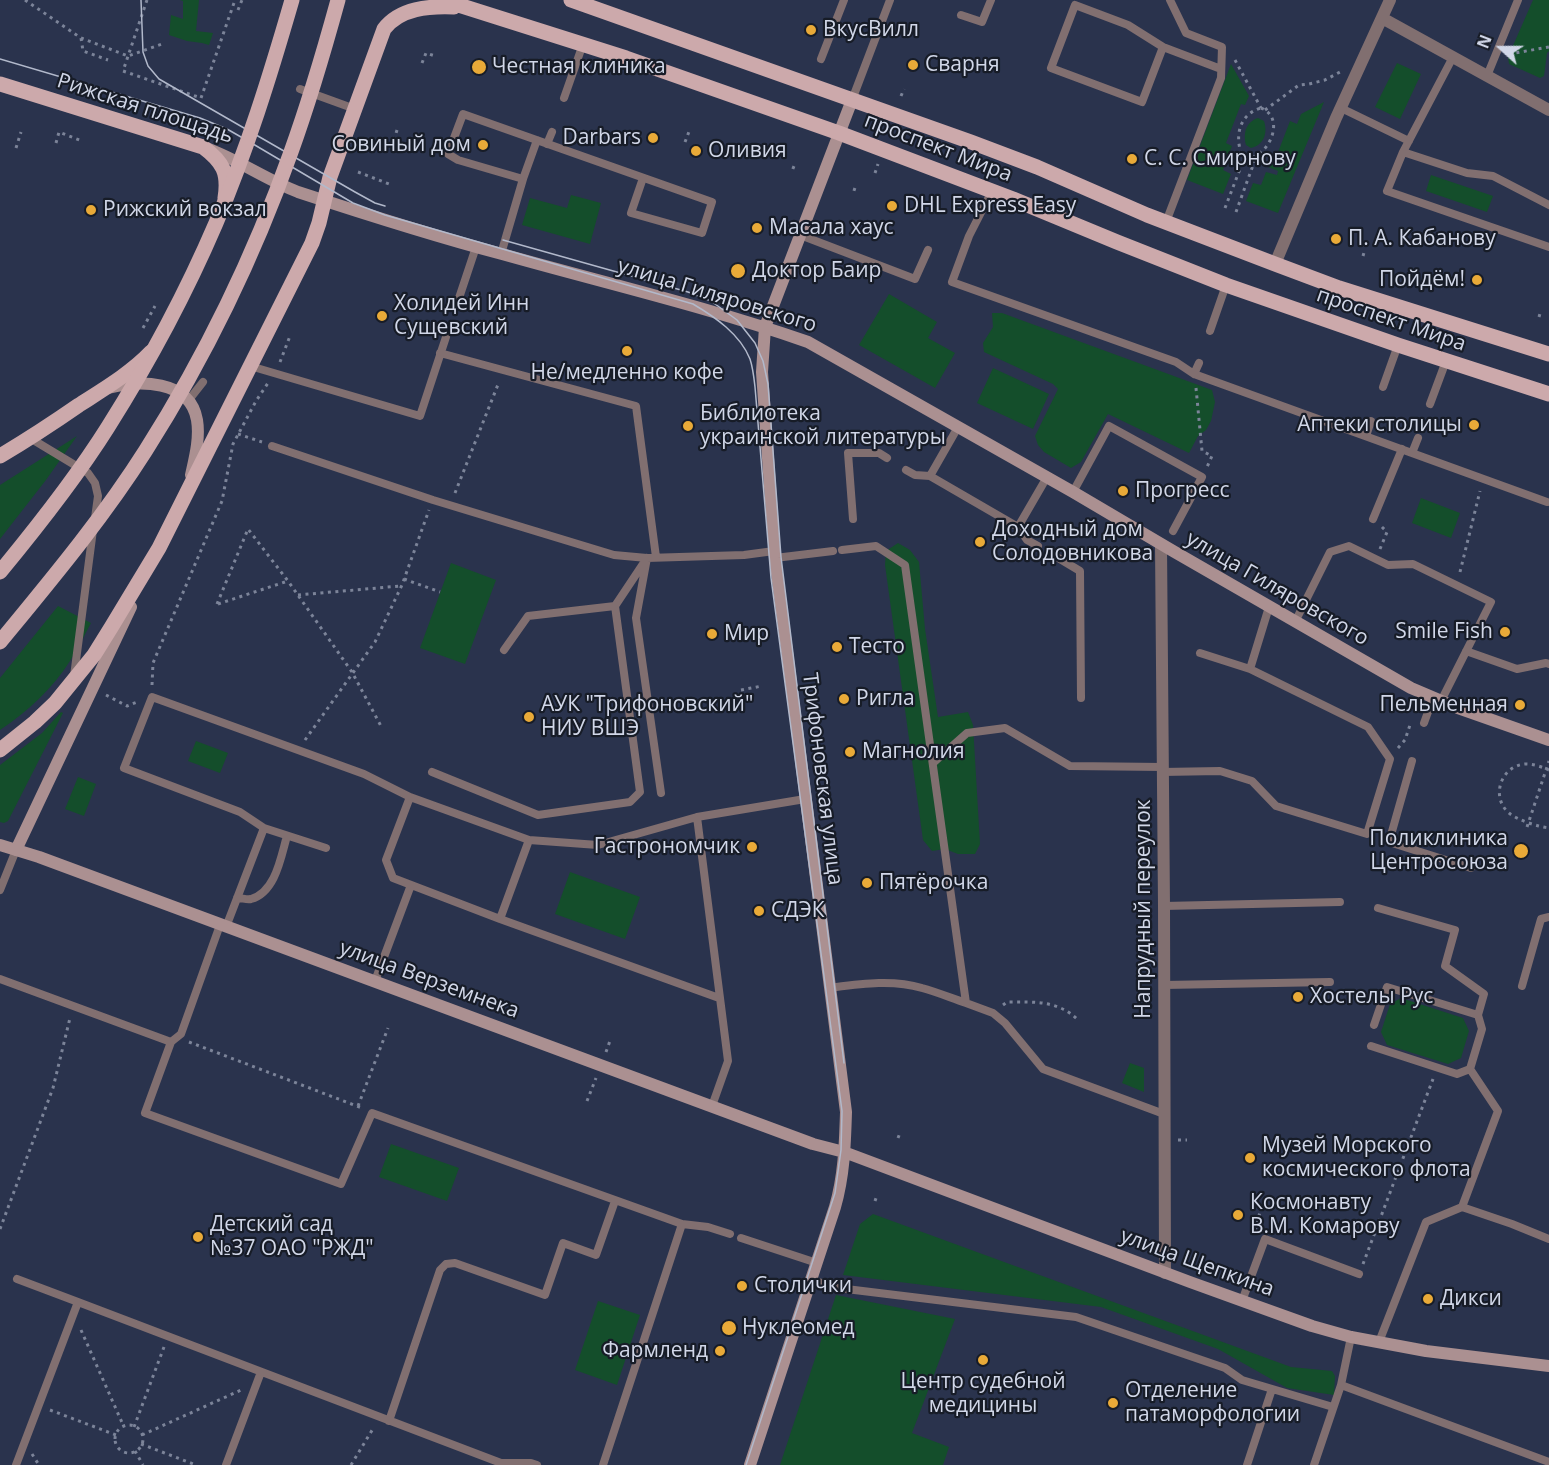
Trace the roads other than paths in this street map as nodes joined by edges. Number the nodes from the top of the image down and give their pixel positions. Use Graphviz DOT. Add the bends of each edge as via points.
graph roads {
  1 [pos="292,0"];
  2 [pos="338,0"];
  3 [pos="443,0"];
  4 [pos="571,0"];
  5 [pos="844,0"];
  6 [pos="890,0"];
  7 [pos="992,0"];
  8 [pos="1170,0"];
  9 [pos="1390,0"];
  10 [pos="1518,0"];
  11 [pos="464,7"];
  12 [pos="961,15"];
  13 [pos="1382,18"];
  14 [pos="583,44"];
  15 [pos="1162,47"];
  16 [pos="1453,57"];
  17 [pos="821,59"];
  18 [pos="1221,69"];
  19 [pos="1487,76"];
  20 [pos="0,84"];
  21 [pos="300,90"];
  22 [pos="564,98"];
  23 [pos="852,100"];
  24 [pos="1341,108"];
  25 [pos="355,109"];
  26 [pos="1549,110"];
  27 [pos="552,132"];
  28 [pos="839,133"];
  29 [pos="537,140"];
  30 [pos="1409,141"];
  31 [pos="547,144"];
  32 [pos="203,147"];
  33 [pos="1403,152"];
  34 [pos="643,178"];
  35 [pos="523,179"];
  36 [pos="992,191"];
  37 [pos="324,201"];
  38 [pos="1549,206"];
  39 [pos="1166,222"];
  40 [pos="800,235"];
  41 [pos="476,247"];
  42 [pos="1549,247"];
  43 [pos="928,250"];
  44 [pos="501,254"];
  45 [pos="1275,264"];
  46 [pos="1226,285"];
  47 [pos="458,301"];
  48 [pos="765,327"];
  49 [pos="1210,332"];
  50 [pos="446,337"];
  51 [pos="1398,345"];
  52 [pos="441,353"];
  53 [pos="1549,354"];
  54 [pos="1446,361"];
  55 [pos="1198,363"];
  56 [pos="250,366"];
  57 [pos="1194,374"];
  58 [pos="202,382"];
  59 [pos="1383,387"];
  60 [pos="103,390"];
  61 [pos="1549,394"];
  62 [pos="188,401"];
  63 [pos="1430,404"];
  64 [pos="1371,421"];
  65 [pos="958,427"];
  66 [pos="1366,436"];
  67 [pos="30,438"];
  68 [pos="1418,438"];
  69 [pos="272,446"];
  70 [pos="1402,449"];
  71 [pos="1412,453"];
  72 [pos="0,456"];
  73 [pos="887,458"];
  74 [pos="906,470"];
  75 [pos="930,476"];
  76 [pos="1047,477"];
  77 [pos="1073,492"];
  78 [pos="187,494"];
  79 [pos="1548,502"];
  80 [pos="853,519"];
  81 [pos="1373,519"];
  82 [pos="1018,527"];
  83 [pos="1173,531"];
  84 [pos="1161,544"];
  85 [pos="1038,546"];
  86 [pos="159,548"];
  87 [pos="775,555"];
  88 [pos="656,556"];
  89 [pos="1055,556"];
  90 [pos="647,558"];
  91 [pos="0,572"];
  92 [pos="615,606"];
  93 [pos="1269,607"];
  94 [pos="1295,622"];
  95 [pos="0,642"];
  96 [pos="504,650"];
  97 [pos="1466,651"];
  98 [pos="1200,654"];
  99 [pos="1549,664"];
  100 [pos="1250,669"];
  101 [pos="73,682"];
  102 [pos="1080,698"];
  103 [pos="1437,700"];
  104 [pos="1424,723"];
  105 [pos="1549,740"];
  106 [pos="0,750"];
  107 [pos="1412,761"];
  108 [pos="933,763"];
  109 [pos="1163,770"];
  110 [pos="432,772"];
  111 [pos="661,793"];
  112 [pos="410,797"];
  113 [pos="806,799"];
  114 [pos="697,817"];
  115 [pos="264,828"];
  116 [pos="287,836"];
  117 [pos="529,840"];
  118 [pos="0,845"];
  119 [pos="326,848"];
  120 [pos="16,850"];
  121 [pos="1471,868"];
  122 [pos="411,885"];
  123 [pos="0,890"];
  124 [pos="237,898"];
  125 [pos="1340,902"];
  126 [pos="1164,906"];
  127 [pos="1378,908"];
  128 [pos="1549,917"];
  129 [pos="500,919"];
  130 [pos="223,926"];
  131 [pos="0,979"];
  132 [pos="375,981"];
  133 [pos="1330,982"];
  134 [pos="1164,985"];
  135 [pos="1522,986"];
  136 [pos="829,988"];
  137 [pos="719,998"];
  138 [pos="966,1003"];
  139 [pos="1478,1015"];
  140 [pos="1374,1025"];
  141 [pos="173,1040"];
  142 [pos="1371,1046"];
  143 [pos="1470,1070"];
  144 [pos="712,1106"];
  145 [pos="1164,1114"];
  146 [pos="844,1152"];
  147 [pos="615,1200"];
  148 [pos="1462,1207"];
  149 [pos="682,1224"];
  150 [pos="730,1234"];
  151 [pos="741,1238"];
  152 [pos="1549,1239"];
  153 [pos="817,1263"];
  154 [pos="1165,1273"];
  155 [pos="1359,1274"];
  156 [pos="17,1279"];
  157 [pos="812,1280"];
  158 [pos="1242,1301"];
  159 [pos="78,1302"];
  160 [pos="1351,1337"];
  161 [pos="1379,1342"];
  162 [pos="1549,1366"];
  163 [pos="261,1372"];
  164 [pos="1341,1385"];
  165 [pos="1272,1389"];
  166 [pos="1334,1407"];
  167 [pos="389,1421"];
  168 [pos="1549,1462"];
  169 [pos="16,1465"];
  170 [pos="226,1465"];
  171 [pos="537,1465"];
  172 [pos="603,1465"];
  173 [pos="750,1465"];
  174 [pos="1247,1465"];
  175 [pos="1314,1465"];
  1 -- 91 [label="main road, bridge" via="250,137 184,292 108,427"];
  2 -- 95 [label="main road, bridge" via="291,152 223,312 134,468"];
  3 -- 11 [label="main road, проспект Мира"];
  4 -- 23 [label="main road, проспект Мира"];
  5 -- 17 [label="lane"];
  6 -- 23 [label="lane"];
  7 -- 12 [label="lane" via="982,22"];
  8 -- 18 [label="lane" via="1186,33 1222,47"];
  9 -- 13 [label="street"];
  10 -- 19 [label="lane"];
  11 -- 14 [label="main road, проспект Мира"];
  11 -- 25 [label="main road" via="419,9 394,19 384,29"];
  13 -- 16 [label="street"];
  13 -- 24 [label="street"];
  14 -- 22 [label="lane"];
  14 -- 28 [label="main road, проспект Мира"];
  15 -- 15 [label="lane" via="1142,102 1051,68 1075,5 1128,25"];
  15 -- 18 [label="lane"];
  16 -- 19 [label="street"];
  16 -- 30 [label="lane"];
  18 -- 39 [label="lane" via="1221,78"];
  19 -- 26 [label="street"];
  20 -- 32 [label="main road, Рижская площадь"];
  21 -- 25 [label="lane"];
  23 -- 28 [label="street, Трифоновская улица"];
  23 -- 39 [label="main road, проспект Мира" via="1037,167"];
  24 -- 30 [label="lane"];
  24 -- 45 [label="street"];
  25 -- 37 [label="main road"];
  27 -- 31 [label="lane"];
  28 -- 36 [label="main road, проспект Мира"];
  28 -- 40 [label="street, Трифоновская улица"];
  29 -- 31 [label="lane"];
  29 -- 35 [label="lane"];
  29 -- 35 [label="lane" via="463,114 448,154"];
  30 -- 33 [label="lane"];
  31 -- 34 [label="lane"];
  32 -- 37 [label="street, Рижская площадь" via="273,182"];
  32 -- 60 [label="main road" via="223,166 226,182 217,226 157,345"];
  33 -- 38 [label="lane" via="1467,173 1493,176"];
  33 -- 42 [label="lane" via="1387,191"];
  34 -- 34 [label="lane" via="712,202 702,233 631,213"];
  35 -- 44 [label="lane"];
  36 -- 46 [label="main road, проспект Мира"];
  36 -- 57 [label="lane" via="952,282 1176,362"];
  37 -- 41 [label="street, улица Гиляровского"];
  37 -- 56 [label="main road" via="312,243"];
  39 -- 45 [label="main road, проспект Мира"];
  40 -- 43 [label="lane" via="915,279"];
  40 -- 48 [label="street, Трифоновская улица"];
  41 -- 44 [label="street, улица Гиляровского"];
  41 -- 47 [label="lane"];
  44 -- 48 [label="street, улица Гиляровского"];
  45 -- 53 [label="main road, проспект Мира"];
  46 -- 49 [label="lane"];
  46 -- 51 [label="main road, проспект Мира"];
  48 -- 65 [label="street, улица Гиляровского" via="808,342"];
  48 -- 87 [label="street, Трифоновская улица" via="762,372"];
  50 -- 52 [label="lane"];
  51 -- 54 [label="main road, проспект Мира"];
  51 -- 59 [label="lane"];
  52 -- 56 [label="lane" via="420,416"];
  52 -- 88 [label="lane" via="636,406"];
  54 -- 61 [label="main road, проспект Мира"];
  54 -- 63 [label="lane"];
  55 -- 57 [label="lane"];
  56 -- 78 [label="main road"];
  57 -- 66 [label="lane"];
  58 -- 62 [label="lane"];
  60 -- 62 [label="street" via="152,383 172,389"];
  60 -- 67 [label="main road"];
  62 -- 78 [label="street" via="197,419 198,433"];
  64 -- 66 [label="lane"];
  65 -- 75 [label="lane"];
  65 -- 76 [label="street, улица Гиляровского"];
  66 -- 70 [label="lane"];
  67 -- 72 [label="main road"];
  67 -- 101 [label="lane" via="88,473 98,496"];
  68 -- 71 [label="lane"];
  69 -- 90 [label="lane" via="450,506 614,555"];
  70 -- 71 [label="lane"];
  70 -- 81 [label="lane"];
  71 -- 79 [label="lane"];
  73 -- 80 [label="lane" via="879,453 848,453"];
  74 -- 75 [label="lane"];
  75 -- 82 [label="lane"];
  76 -- 77 [label="street, улица Гиляровского"];
  76 -- 82 [label="lane"];
  77 -- 83 [label="lane" via="1109,426 1202,477"];
  77 -- 84 [label="street, улица Гиляровского"];
  78 -- 86 [label="main road"];
  82 -- 85 [label="lane" via="1027,540"];
  84 -- 93 [label="street, улица Гиляровского"];
  84 -- 109 [label="street, Напрудный переулок"];
  86 -- 101 [label="main road" via="94,655"];
  86 -- 120 [label="street"];
  87 -- 88 [label="lane"];
  87 -- 108 [label="lane" via="876,546 905,565"];
  87 -- 113 [label="street, Трифоновская улица"];
  88 -- 90 [label="lane"];
  89 -- 102 [label="lane" via="1080,571"];
  90 -- 92 [label="lane"];
  90 -- 111 [label="lane" via="636,618"];
  92 -- 96 [label="lane" via="528,616"];
  92 -- 110 [label="lane" via="640,792 630,802 538,815"];
  93 -- 94 [label="street, улица Гиляровского"];
  93 -- 100 [label="lane"];
  94 -- 97 [label="lane" via="1330,552 1349,546 1388,565 1413,564 1491,602"];
  94 -- 103 [label="street, улица Гиляровского"];
  97 -- 99 [label="lane" via="1517,669"];
  97 -- 103 [label="lane"];
  98 -- 100 [label="lane"];
  100 -- 109 [label="lane" via="1368,727 1390,759 1367,834 1276,806 1252,781 1220,771"];
  101 -- 106 [label="main road" via="35,722"];
  103 -- 104 [label="lane"];
  103 -- 105 [label="street, улица Гиляровского"];
  107 -- 121 [label="lane" via="1389,842"];
  108 -- 109 [label="lane" via="967,733 1005,728 1070,766"];
  108 -- 138 [label="lane"];
  109 -- 126 [label="street, Напрудный переулок"];
  112 -- 115 [label="lane" via="364,774 152,697 124,768 240,812"];
  112 -- 117 [label="lane"];
  112 -- 122 [label="lane" via="386,860 393,878"];
  113 -- 114 [label="lane"];
  113 -- 136 [label="street, Трифоновская улица"];
  114 -- 117 [label="lane" via="598,846"];
  114 -- 137 [label="lane"];
  115 -- 116 [label="lane"];
  115 -- 124 [label="lane"];
  116 -- 119 [label="lane"];
  116 -- 124 [label="lane" via="272,884 250,899"];
  117 -- 129 [label="lane"];
  118 -- 120 [label="street, улица Верземнека"];
  120 -- 123 [label="lane"];
  120 -- 130 [label="street, улица Верземнека"];
  122 -- 129 [label="lane"];
  122 -- 132 [label="lane"];
  124 -- 130 [label="lane"];
  125 -- 126 [label="lane"];
  126 -- 134 [label="street, Напрудный переулок"];
  127 -- 139 [label="lane" via="1455,930 1445,966 1484,994"];
  128 -- 135 [label="lane" via="1540,920"];
  129 -- 137 [label="lane"];
  130 -- 132 [label="street, улица Верземнека"];
  130 -- 141 [label="lane" via="181,1034"];
  131 -- 141 [label="lane"];
  132 -- 144 [label="street, улица Верземнека"];
  133 -- 134 [label="lane"];
  134 -- 145 [label="street, Напрудный переулок"];
  136 -- 138 [label="lane" via="890,983 921,987"];
  136 -- 146 [label="street, Трифоновская улица" via="846,1112"];
  137 -- 144 [label="lane" via="728,1061"];
  138 -- 145 [label="lane" via="993,1013 1005,1023 1043,1069"];
  139 -- 140 [label="lane" via="1387,987"];
  139 -- 143 [label="lane" via="1482,1029"];
  141 -- 147 [label="lane" via="145,1113 341,1184 372,1113"];
  142 -- 143 [label="lane" via="1457,1074"];
  143 -- 148 [label="lane" via="1498,1111"];
  144 -- 146 [label="street, улица Верземнека"];
  145 -- 154 [label="street, Напрудный переулок"];
  146 -- 153 [label="street, Трифоновская улица" via="839,1194"];
  146 -- 154 [label="street, улица Щепкина"];
  147 -- 149 [label="lane"];
  147 -- 167 [label="lane" via="596,1255 563,1243 544,1295 455,1263 446,1264 440,1270"];
  148 -- 152 [label="lane"];
  148 -- 161 [label="lane" via="1426,1222"];
  149 -- 150 [label="lane"];
  149 -- 172 [label="lane"];
  151 -- 153 [label="lane"];
  153 -- 157 [label="street, Трифоновская улица"];
  154 -- 158 [label="street, улица Щепкина"];
  155 -- 158 [label="lane" via="1265,1239"];
  156 -- 159 [label="lane"];
  157 -- 165 [label="lane" via="838,1288 1076,1317 1225,1368 1242,1380"];
  157 -- 173 [label="street, Трифоновская улица"];
  158 -- 160 [label="street, улица Щепкина"];
  159 -- 163 [label="lane"];
  159 -- 169 [label="lane"];
  160 -- 161 [label="street, улица Щепкина"];
  160 -- 164 [label="lane"];
  161 -- 162 [label="street, улица Щепкина"];
  163 -- 167 [label="lane"];
  163 -- 170 [label="lane"];
  164 -- 166 [label="lane"];
  164 -- 168 [label="lane"];
  165 -- 166 [label="lane"];
  165 -- 174 [label="lane"];
  166 -- 175 [label="lane"];
  167 -- 171 [label="lane" via="501,1463"];
}
